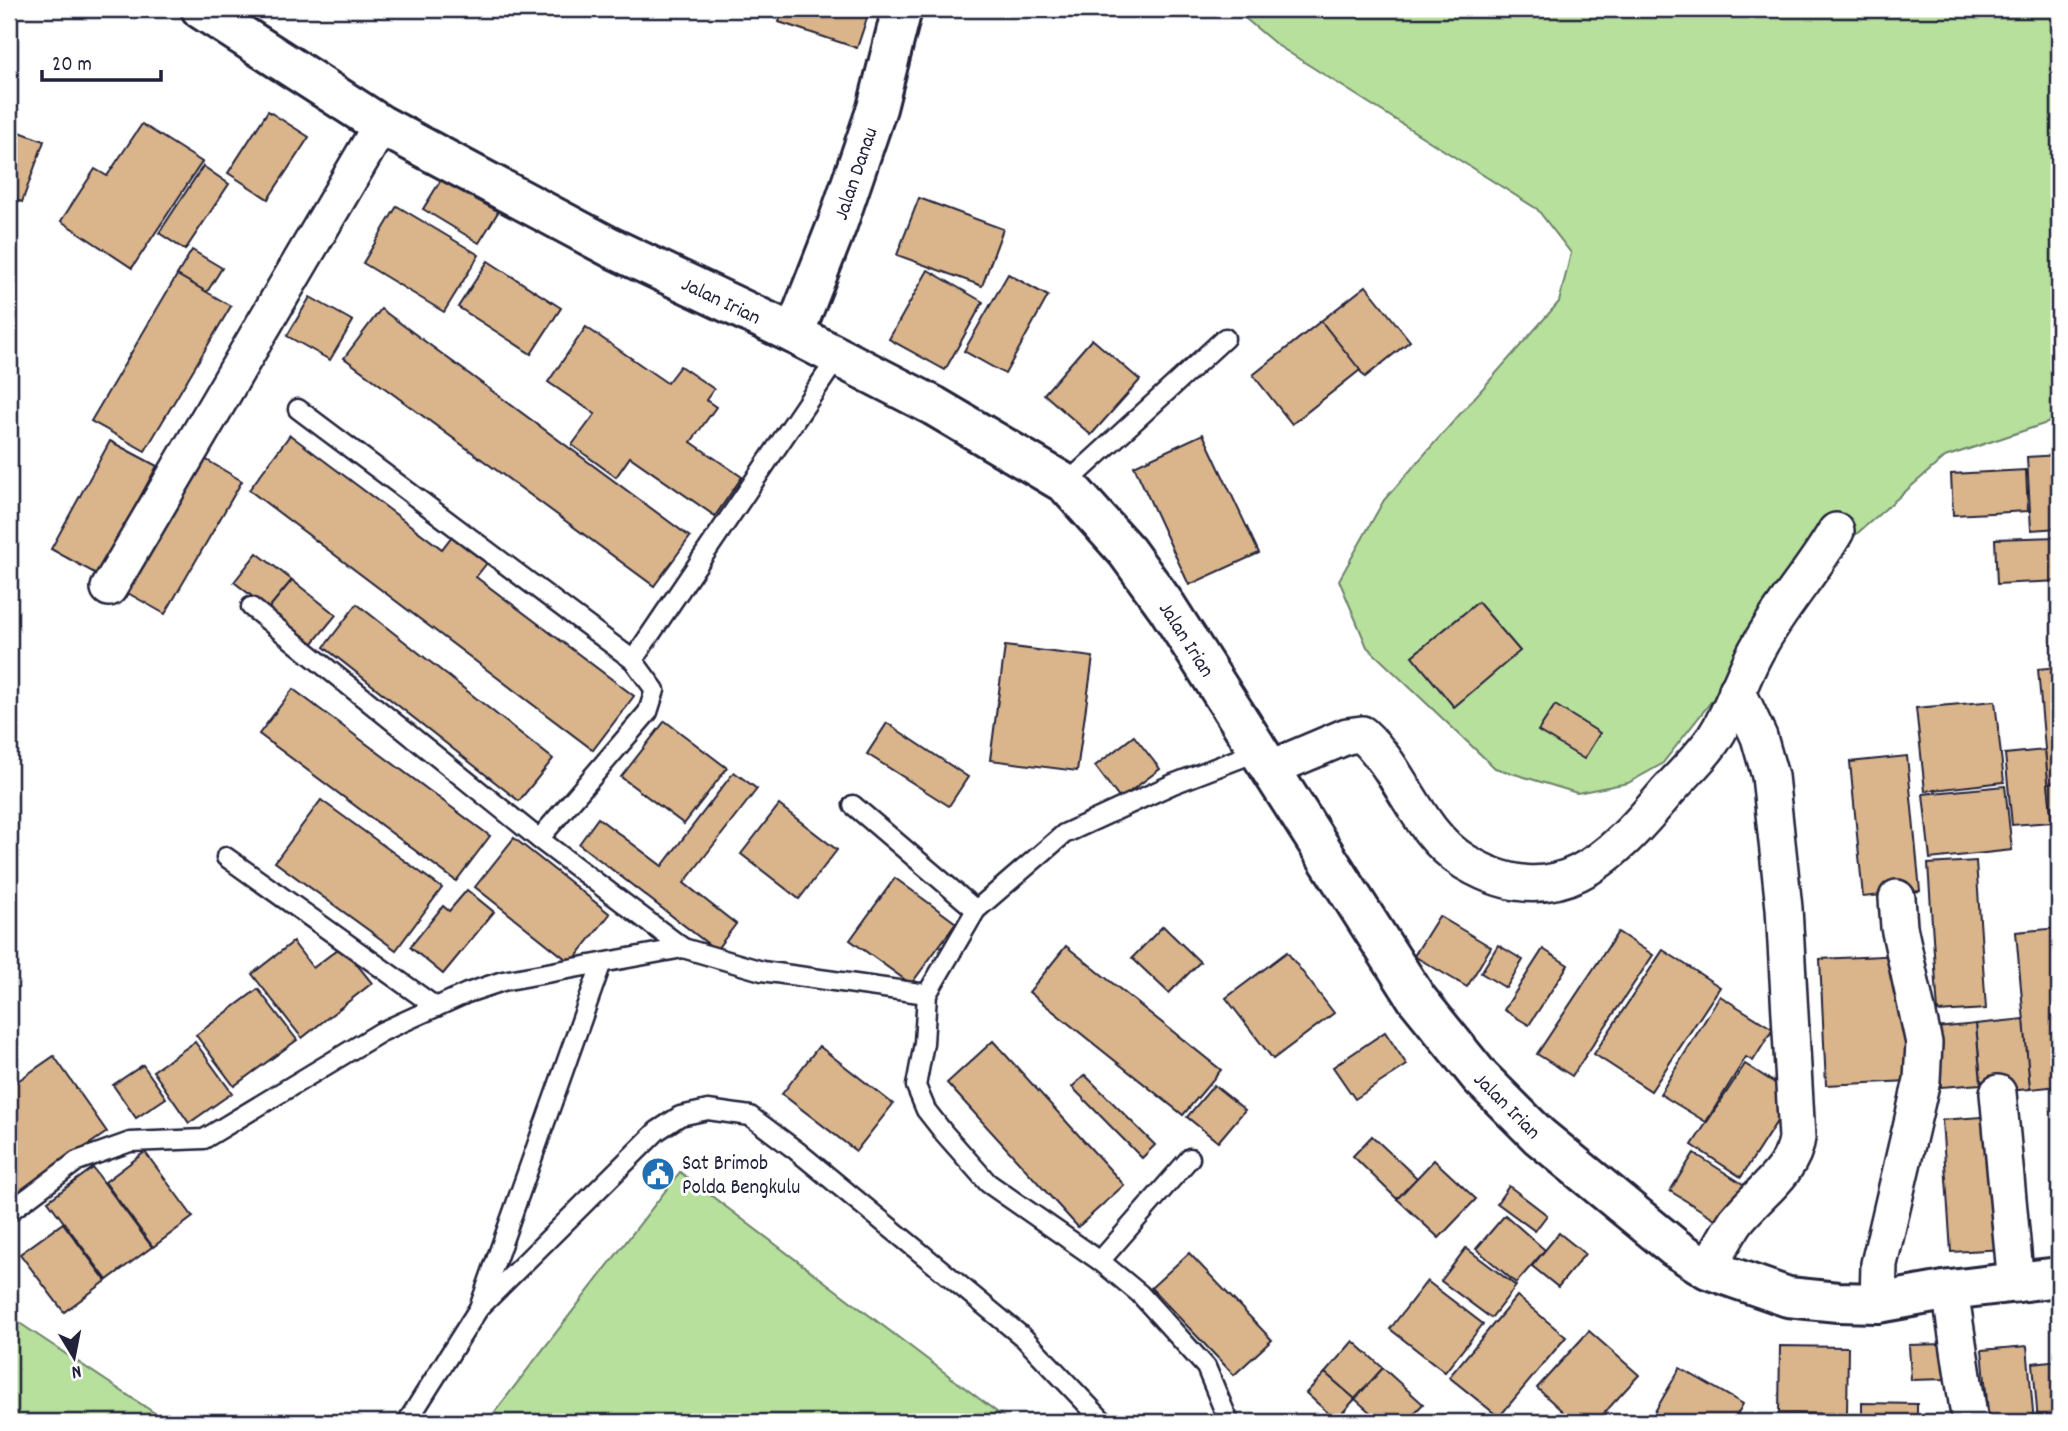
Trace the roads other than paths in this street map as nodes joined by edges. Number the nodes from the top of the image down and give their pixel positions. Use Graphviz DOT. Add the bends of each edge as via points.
graph roads {
  1 [pos="201,9"];
  2 [pos="902,9"];
  3 [pos="381,125"];
  4 [pos="794,334"];
  5 [pos="1225,338"];
  6 [pos="838,357"];
  7 [pos="298,409"];
  8 [pos="1066,484"];
  9 [pos="1836,531"];
  10 [pos="109,588"];
  11 [pos="251,607"];
  12 [pos="633,660"];
  13 [pos="1737,690"];
  14 [pos="1264,760"];
  15 [pos="853,805"];
  16 [pos="539,839"];
  17 [pos="226,857"];
  18 [pos="1897,898"];
  19 [pos="976,910"];
  20 [pos="683,948"];
  21 [pos="601,964"];
  22 [pos="927,994"];
  23 [pos="436,1007"];
  24 [pos="1998,1093"];
  25 [pos="1189,1158"];
  26 [pos="9,1212"];
  27 [pos="1100,1261"];
  28 [pos="1708,1269"];
  29 [pos="2059,1277"];
  30 [pos="2016,1284"];
  31 [pos="1950,1290"];
  32 [pos="1878,1303"];
  33 [pos="479,1308"];
  34 [pos="407,1422"];
  35 [pos="1104,1422"];
  36 [pos="1230,1422"];
  37 [pos="1970,1422"];
  1 -- 3 [label="main road, Jalan Irian"];
  2 -- 4 [label="main road, Jalan Danau" via="877,108"];
  3 -- 4 [label="main road, Jalan Irian" via="610,247"];
  3 -- 10 [label="street"];
  4 -- 6 [label="main road, Jalan Irian"];
  5 -- 8 [label="lane"];
  6 -- 8 [label="main road, Jalan Irian" via="934,406"];
  6 -- 12 [label="lane"];
  7 -- 12 [label="lane"];
  8 -- 14 [label="main road, Jalan Irian" via="1127,552 1167,607"];
  9 -- 13 [label="street" via="1759,644"];
  11 -- 16 [label="lane"];
  12 -- 16 [label="lane" via="655,690 648,712"];
  13 -- 14 [label="street" via="1717,733 1627,839 1580,874 1557,881 1528,884 1498,878 1463,861 1430,831 1362,734"];
  13 -- 28 [label="street" via="1759,737 1770,776 1784,908 1797,1138 1796,1152 1736,1222"];
  14 -- 19 [label="lane" via="1173,784 1064,834"];
  14 -- 28 [label="main road, Jalan Irian" via="1417,999 1480,1077 1539,1136 1675,1248"];
  15 -- 19 [label="lane"];
  16 -- 20 [label="lane"];
  17 -- 23 [label="lane"];
  18 -- 32 [label="street" via="1923,1043 1922,1080 1879,1264"];
  19 -- 22 [label="lane"];
  20 -- 21 [label="lane"];
  20 -- 22 [label="lane" via="762,971"];
  21 -- 23 [label="lane" via="503,981"];
  21 -- 33 [label="lane"];
  22 -- 27 [label="lane" via="916,1086 926,1110 988,1183"];
  23 -- 26 [label="lane" via="381,1032 204,1139 130,1142 106,1149 77,1161"];
  24 -- 30 [label="street"];
  25 -- 27 [label="lane"];
  27 -- 36 [label="lane" via="1140,1294 1206,1367"];
  28 -- 32 [label="main road, Jalan Irian" via="1788,1297"];
  29 -- 30 [label="main road, Jalan Irian"];
  30 -- 31 [label="main road, Jalan Irian"];
  31 -- 32 [label="main road, Jalan Irian"];
  31 -- 37 [label="street"];
  33 -- 34 [label="lane"];
  33 -- 35 [label="lane" via="657,1131 681,1116 708,1110 750,1116 1024,1338"];
}
